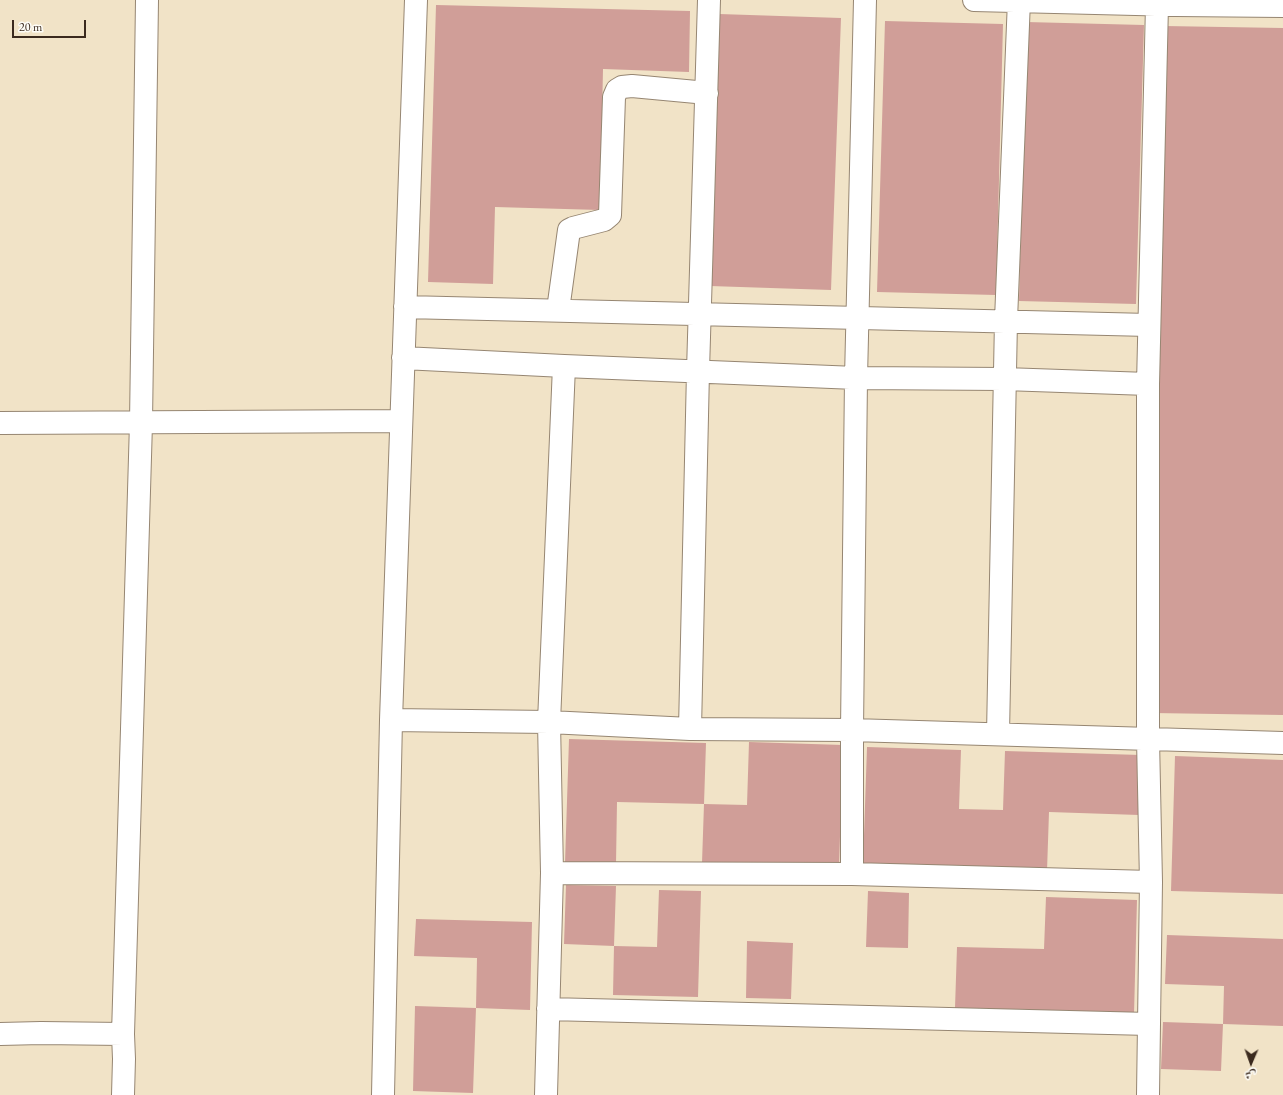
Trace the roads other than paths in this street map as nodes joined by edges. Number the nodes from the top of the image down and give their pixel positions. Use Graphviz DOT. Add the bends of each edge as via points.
graph roads {
  1 [pos="147,0"];
  2 [pos="416,0"];
  3 [pos="709,0"];
  4 [pos="865,0"];
  5 [pos="974,0"];
  6 [pos="1019,1"];
  7 [pos="1170,3"];
  8 [pos="1283,6"];
  9 [pos="707,93"];
  10 [pos="405,307"];
  11 [pos="558,310"];
  12 [pos="700,314"];
  13 [pos="858,318"];
  14 [pos="1006,320"];
  15 [pos="1150,324"];
  16 [pos="403,358"];
  17 [pos="564,366"];
  18 [pos="698,371"];
  19 [pos="856,378"];
  20 [pos="1004,379"];
  21 [pos="1148,384"];
  22 [pos="401,421"];
  23 [pos="0,423"];
  24 [pos="141,423"];
  25 [pos="391,720"];
  26 [pos="549,722"];
  27 [pos="690,728"];
  28 [pos="852,730"];
  29 [pos="998,734"];
  30 [pos="1148,739"];
  31 [pos="1283,743"];
  32 [pos="552,873"];
  33 [pos="852,874"];
  34 [pos="1151,882"];
  35 [pos="548,1009"];
  36 [pos="1149,1024"];
  37 [pos="0,1034"];
  38 [pos="123,1034"];
  39 [pos="123,1095"];
  40 [pos="383,1095"];
  41 [pos="546,1095"];
  42 [pos="1148,1095"];
  1 -- 24 [label="street"];
  2 -- 10 [label="street"];
  3 -- 9 [label="street"];
  4 -- 13 [label="street"];
  5 -- 6 [label="street"];
  6 -- 7 [label="street"];
  6 -- 14 [label="street"];
  7 -- 8 [label="street"];
  7 -- 15 [label="street"];
  9 -- 11 [label="street" via="632,86 617,90 614,97 610,215 604,220 569,230"];
  9 -- 12 [label="street"];
  10 -- 11 [label="street"];
  10 -- 16 [label="street"];
  11 -- 12 [label="street"];
  12 -- 13 [label="street"];
  12 -- 18 [label="street"];
  13 -- 14 [label="street"];
  13 -- 19 [label="street"];
  14 -- 15 [label="street"];
  14 -- 20 [label="street"];
  15 -- 21 [label="street"];
  16 -- 17 [label="street"];
  16 -- 22 [label="street"];
  17 -- 18 [label="street"];
  17 -- 26 [label="street"];
  18 -- 19 [label="street"];
  18 -- 27 [label="street"];
  19 -- 20 [label="street"];
  19 -- 28 [label="street"];
  20 -- 21 [label="street"];
  20 -- 29 [label="street"];
  21 -- 30 [label="street"];
  22 -- 24 [label="street"];
  22 -- 25 [label="street"];
  23 -- 24 [label="street"];
  24 -- 38 [label="street"];
  25 -- 26 [label="street"];
  25 -- 40 [label="street"];
  26 -- 27 [label="street"];
  26 -- 32 [label="street"];
  27 -- 28 [label="street"];
  28 -- 29 [label="street"];
  28 -- 33 [label="street"];
  29 -- 30 [label="street"];
  30 -- 31 [label="street"];
  30 -- 34 [label="street"];
  32 -- 33 [label="street"];
  32 -- 35 [label="street"];
  33 -- 34 [label="street"];
  34 -- 36 [label="street"];
  35 -- 36 [label="street"];
  35 -- 41 [label="street"];
  36 -- 42 [label="street"];
  37 -- 38 [label="street"];
  38 -- 39 [label="street"];
}
